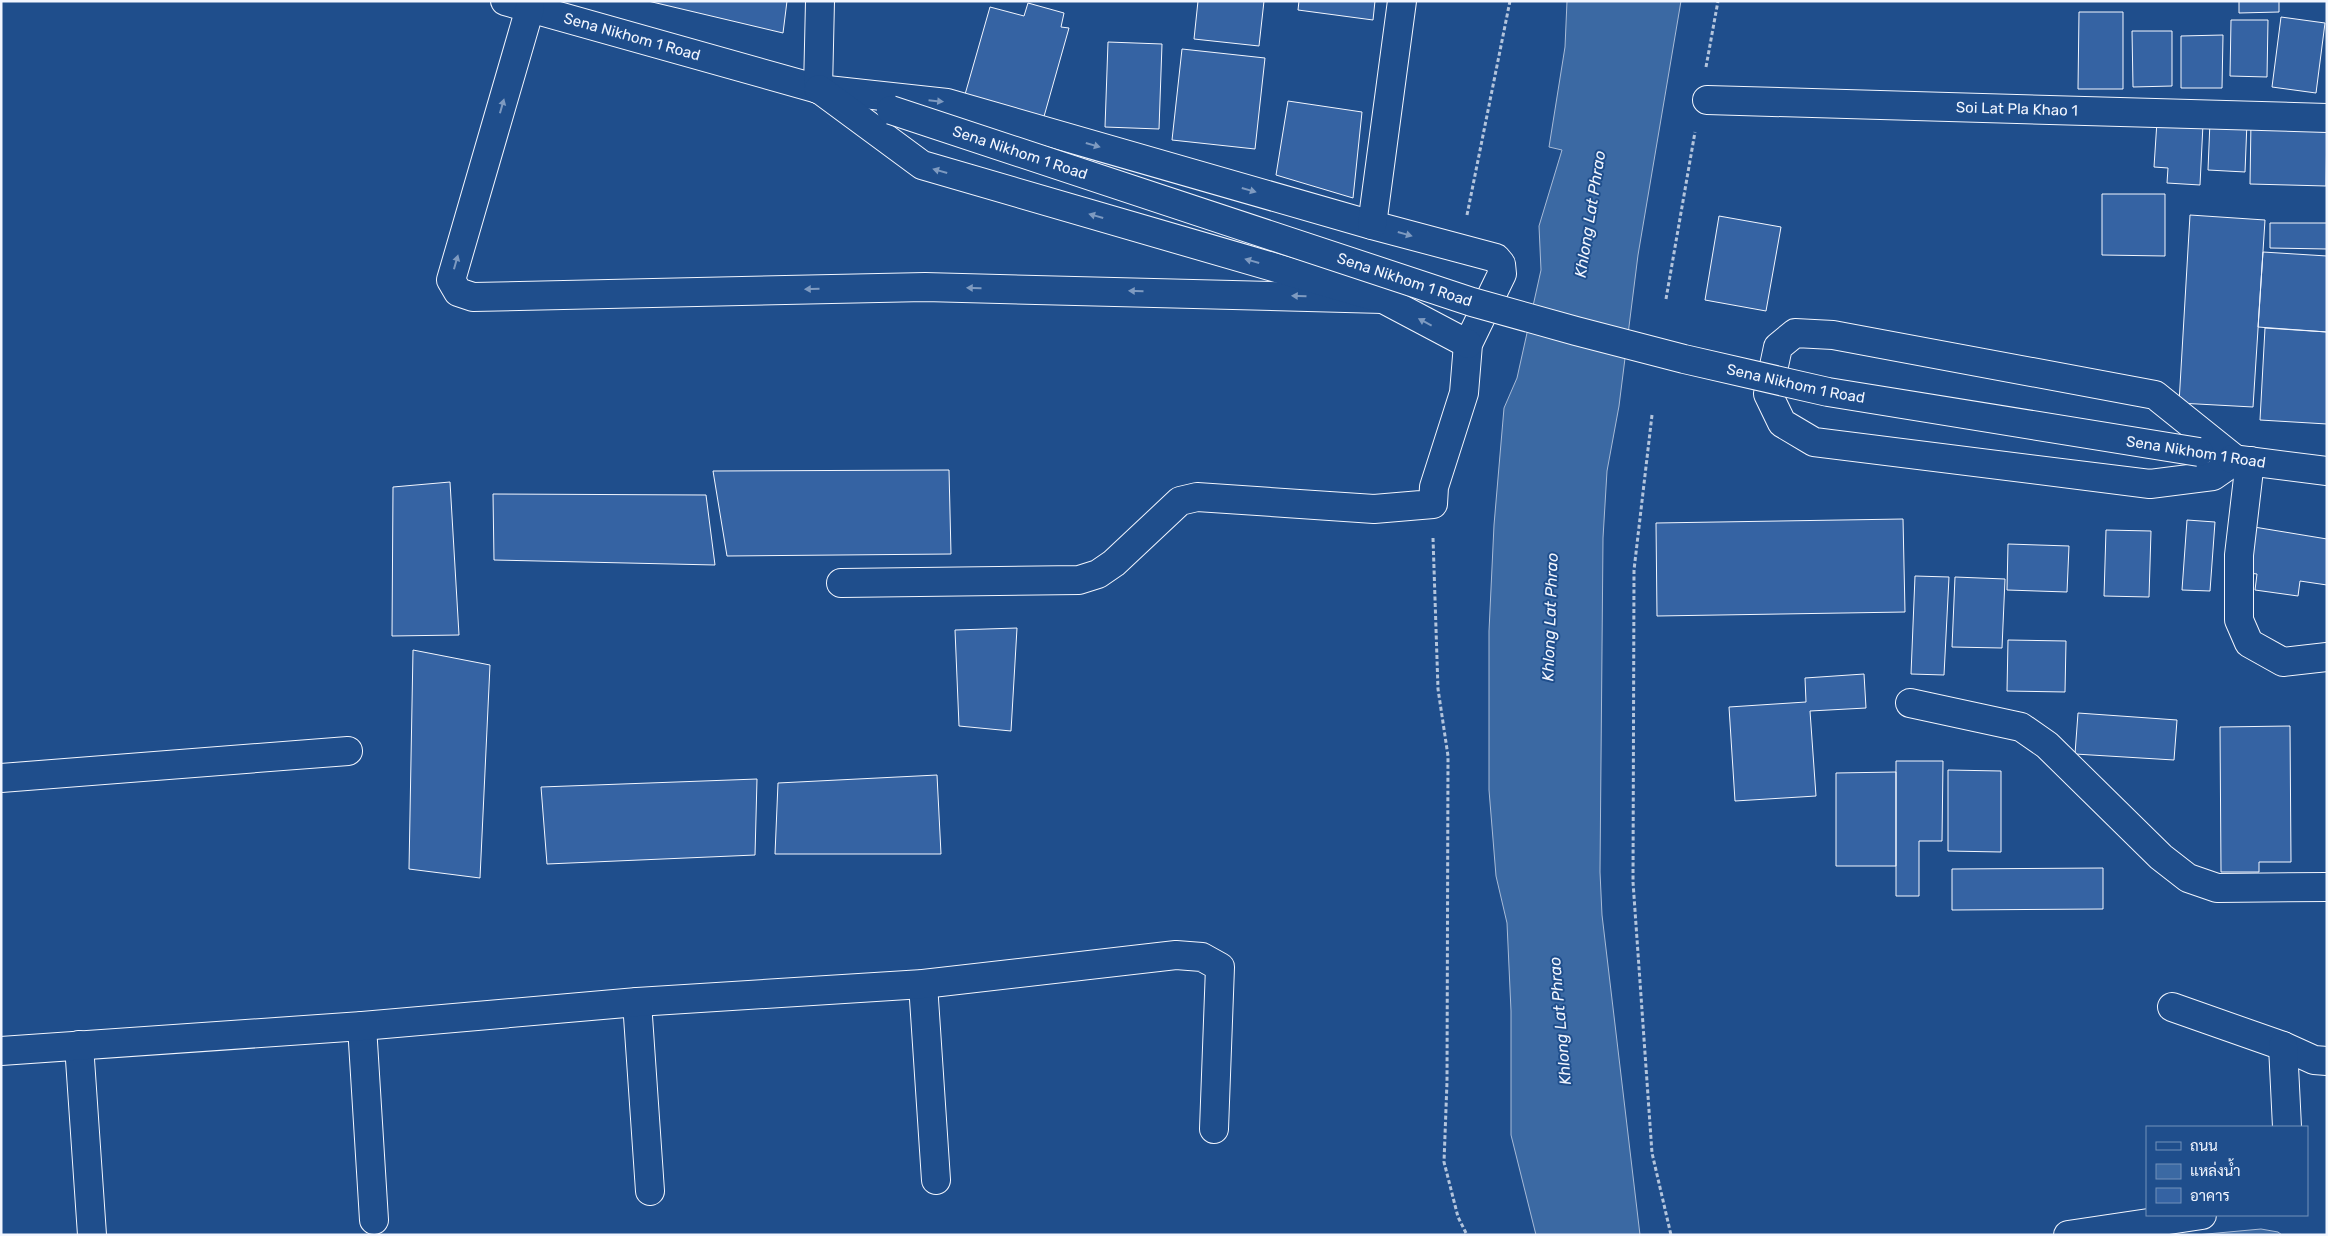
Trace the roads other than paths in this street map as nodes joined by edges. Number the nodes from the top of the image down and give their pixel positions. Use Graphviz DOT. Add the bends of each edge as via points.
graph roads {
  1 [pos="820,1"];
  2 [pos="1402,1"];
  3 [pos="518,5"];
  4 [pos="818,89"];
  5 [pos="1708,100"];
  6 [pos="2327,118"];
  7 [pos="1372,225"];
  8 [pos="1383,299"];
  9 [pos="1468,344"];
  10 [pos="2243,460"];
  11 [pos="2327,471"];
  12 [pos="841,584"];
  13 [pos="2327,657"];
  14 [pos="1910,703"];
  15 [pos="348,751"];
  16 [pos="1,778"];
  17 [pos="2327,887"];
  18 [pos="923,984"];
  19 [pos="636,1002"];
  20 [pos="2172,1007"];
  21 [pos="362,1026"];
  22 [pos="79,1045"];
  23 [pos="2283,1046"];
  24 [pos="1,1051"];
  25 [pos="2327,1061"];
  26 [pos="2287,1126"];
  27 [pos="1214,1129"];
  28 [pos="936,1180"];
  29 [pos="650,1191"];
  30 [pos="2195,1216"];
  31 [pos="374,1220"];
  32 [pos="92,1235"];
  33 [pos="2068,1235"];
  1 -- 4 [label="street"];
  2 -- 7 [label="street"];
  3 -- 4 [label="street, Sena Nikhom 1 Road"];
  8 -- 3 [label="street, one-way" via="925,287 473,297 458,292 450,280"];
  4 -- 7 [label="street, one-way" via="947,103"];
  8 -- 4 [label="street, one-way" via="922,165"];
  4 -- 10 [label="street, Sena Nikhom 1 Road, bridge" via="891,110 1472,302 1576,332 1828,392"];
  5 -- 6 [label="street, Soi Lat Pla Khao 1"];
  7 -- 9 [label="street, one-way" via="1496,258 1501,264 1502,274"];
  9 -- 8 [label="street, one-way"];
  9 -- 12 [label="street" via="1464,393 1434,487 1432,504 1374,508 1197,497 1180,502 1114,563 1098,574 1080,580"];
  10 -- 10 [label="street" via="2213,476 2150,484 1814,442 1782,423 1768,394 1778,347 1795,333 1833,335 2155,395"];
  10 -- 11 [label="street, Sena Nikhom 1 Road"];
  10 -- 13 [label="street" via="2239,620 2249,643 2282,662"];
  14 -- 17 [label="street" via="2021,727 2047,745 2162,857 2188,878 2217,888"];
  15 -- 16 [label="street"];
  18 -- 19 [label="street"];
  18 -- 27 [label="street" via="1176,955 1202,957 1220,968"];
  18 -- 28 [label="street"];
  19 -- 21 [label="street"];
  19 -- 29 [label="street"];
  20 -- 23 [label="street"];
  21 -- 22 [label="street"];
  21 -- 31 [label="street"];
  22 -- 24 [label="street"];
  22 -- 32 [label="street"];
  23 -- 25 [label="street" via="2314,1060"];
  23 -- 26 [label="street"];
  30 -- 33 [label="street"];
}
